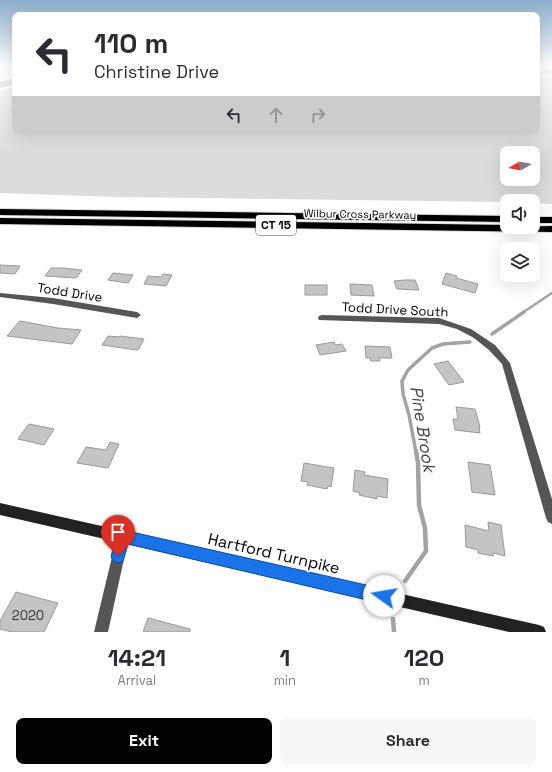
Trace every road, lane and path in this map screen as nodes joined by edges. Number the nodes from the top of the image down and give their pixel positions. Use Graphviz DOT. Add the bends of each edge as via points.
graph roads {
  1 [pos="0,212"];
  2 [pos="500,219"];
  3 [pos="540,220"];
  4 [pos="552,220"];
  5 [pos="0,221"];
  6 [pos="552,229"];
  7 [pos="0,295"];
  8 [pos="137,315"];
  9 [pos="322,318"];
  10 [pos="0,509"];
  11 [pos="552,518"];
  12 [pos="123,536"];
  13 [pos="101,632"];
  14 [pos="539,632"];
  1 -- 2 [label="highway, Wilbur Cross Parkway / CT 15"];
  3 -- 4 [label="highway"];
  5 -- 6 [label="highway, Wilbur Cross Parkway / CT 15"];
  7 -- 8 [label="street, Todd Drive"];
  9 -- 11 [label="street, Todd Drive South" via="439,321 471,332 495,348 506,363"];
  10 -- 12 [label="main road, Hartford Turnpike"];
  12 -- 13 [label="street"];
  12 -- 14 [label="main road, Hartford Turnpike"];
}
